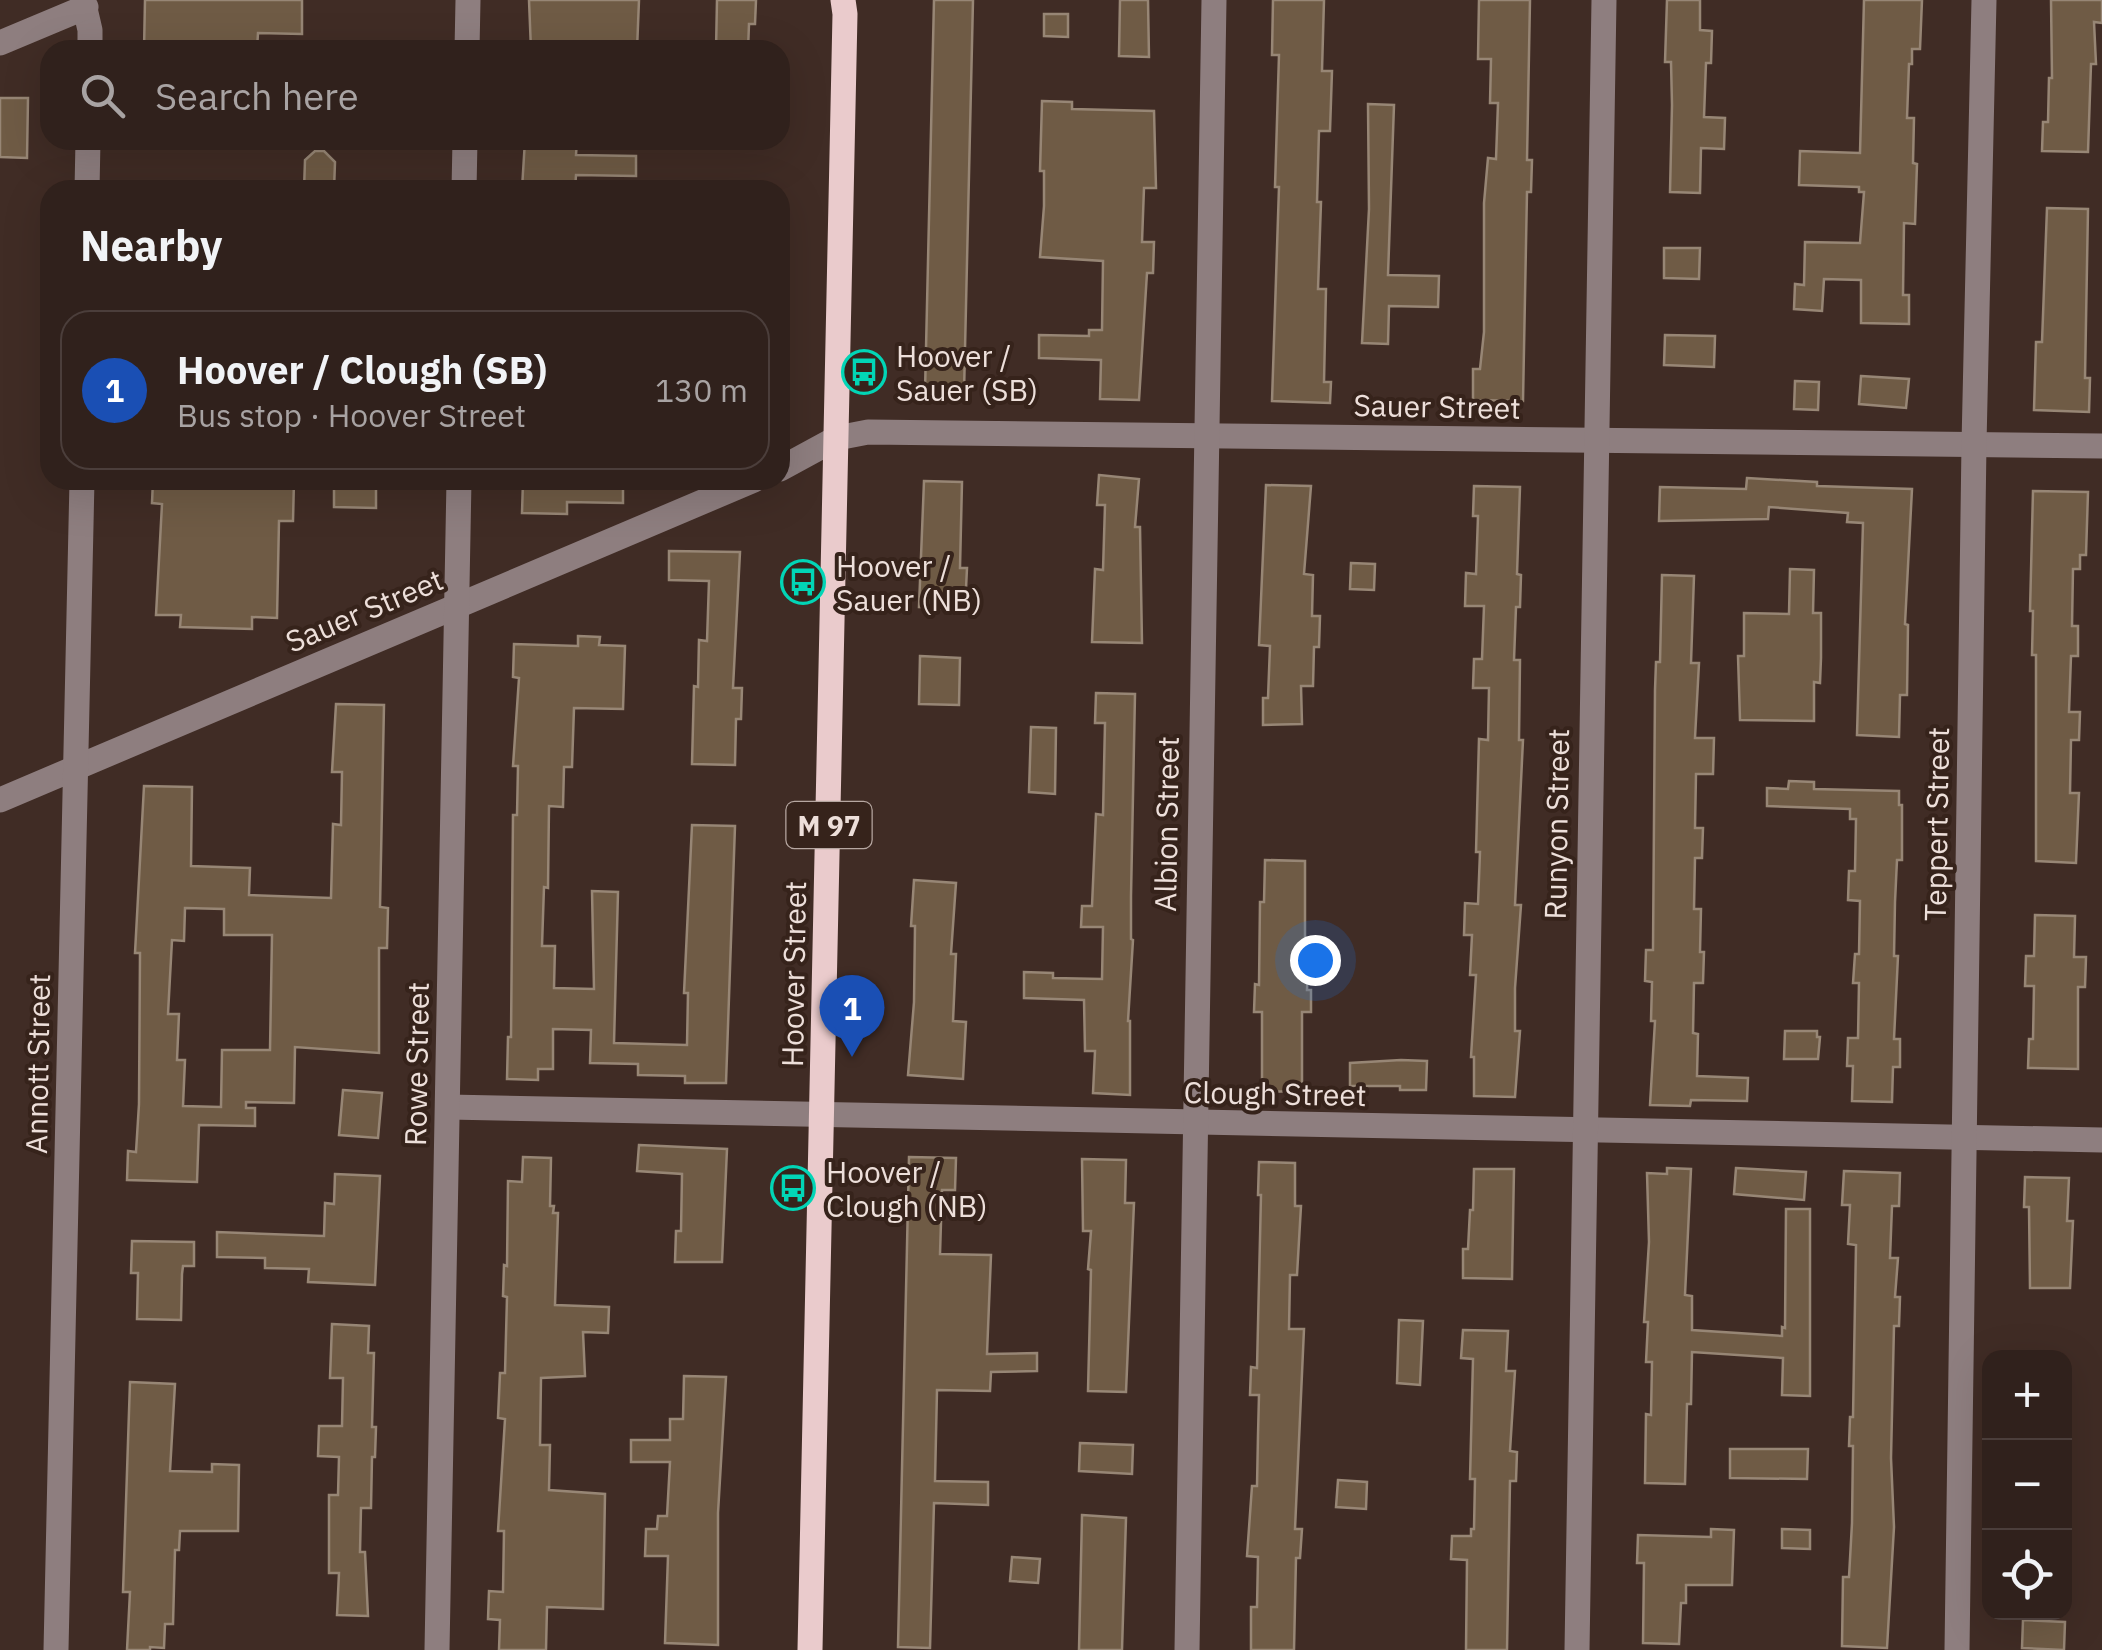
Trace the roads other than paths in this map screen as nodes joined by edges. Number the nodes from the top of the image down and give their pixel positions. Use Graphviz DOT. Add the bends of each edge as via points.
graph roads {
  1 [pos="468,0"];
  2 [pos="843,0"];
  3 [pos="1214,0"];
  4 [pos="1604,0"];
  5 [pos="1984,0"];
  6 [pos="84,4"];
  7 [pos="90,40"];
  8 [pos="467,40"];
  9 [pos="0,43"];
  10 [pos="88,150"];
  11 [pos="465,150"];
  12 [pos="87,180"];
  13 [pos="464,180"];
  14 [pos="1204,436"];
  15 [pos="838,438"];
  16 [pos="1594,440"];
  17 [pos="1974,444"];
  18 [pos="2102,446"];
  19 [pos="790,464"];
  20 [pos="82,490"];
  21 [pos="460,490"];
  22 [pos="730,490"];
  23 [pos="457,606"];
  24 [pos="76,768"];
  25 [pos="0,800"];
  26 [pos="448,1107"];
  27 [pos="822,1116"];
  28 [pos="1194,1124"];
  29 [pos="1584,1132"];
  30 [pos="1963,1138"];
  31 [pos="2102,1140"];
  32 [pos="56,1650"];
  33 [pos="437,1650"];
  34 [pos="810,1650"];
  35 [pos="1188,1650"];
  36 [pos="1577,1650"];
  37 [pos="1957,1650"];
  1 -- 8 [label="street"];
  2 -- 15 [label="main road, Hoover Street / M 97"];
  3 -- 14 [label="street, Albion Street"];
  4 -- 16 [label="street, Runyon Street"];
  5 -- 17 [label="street, Teppert Street"];
  6 -- 7 [label="street"];
  6 -- 9 [label="street"];
  10 -- 12 [label="street"];
  11 -- 13 [label="street"];
  14 -- 15 [label="street, Sauer Street" via="868,432"];
  14 -- 16 [label="street, Sauer Street"];
  14 -- 28 [label="street, Albion Street"];
  15 -- 19 [label="street, Sauer Street"];
  15 -- 27 [label="main road, Hoover Street / M 97"];
  16 -- 17 [label="street, Sauer Street"];
  16 -- 29 [label="street, Runyon Street"];
  17 -- 18 [label="street, Sauer Street"];
  17 -- 30 [label="street, Teppert Street"];
  20 -- 24 [label="street, Annott Street"];
  21 -- 23 [label="street, Rowe Street"];
  22 -- 23 [label="street, Sauer Street"];
  23 -- 24 [label="street, Sauer Street"];
  23 -- 26 [label="street, Rowe Street"];
  24 -- 25 [label="street, Sauer Street"];
  24 -- 32 [label="street, Annott Street"];
  26 -- 27 [label="street, Clough Street"];
  26 -- 33 [label="street, Rowe Street"];
  27 -- 28 [label="street, Clough Street"];
  27 -- 34 [label="main road, Hoover Street / M 97"];
  28 -- 29 [label="street, Clough Street"];
  28 -- 35 [label="street, Albion Street"];
  29 -- 30 [label="street, Clough Street"];
  29 -- 36 [label="street, Runyon Street"];
  30 -- 31 [label="street, Clough Street"];
  30 -- 37 [label="street, Teppert Street"];
}
